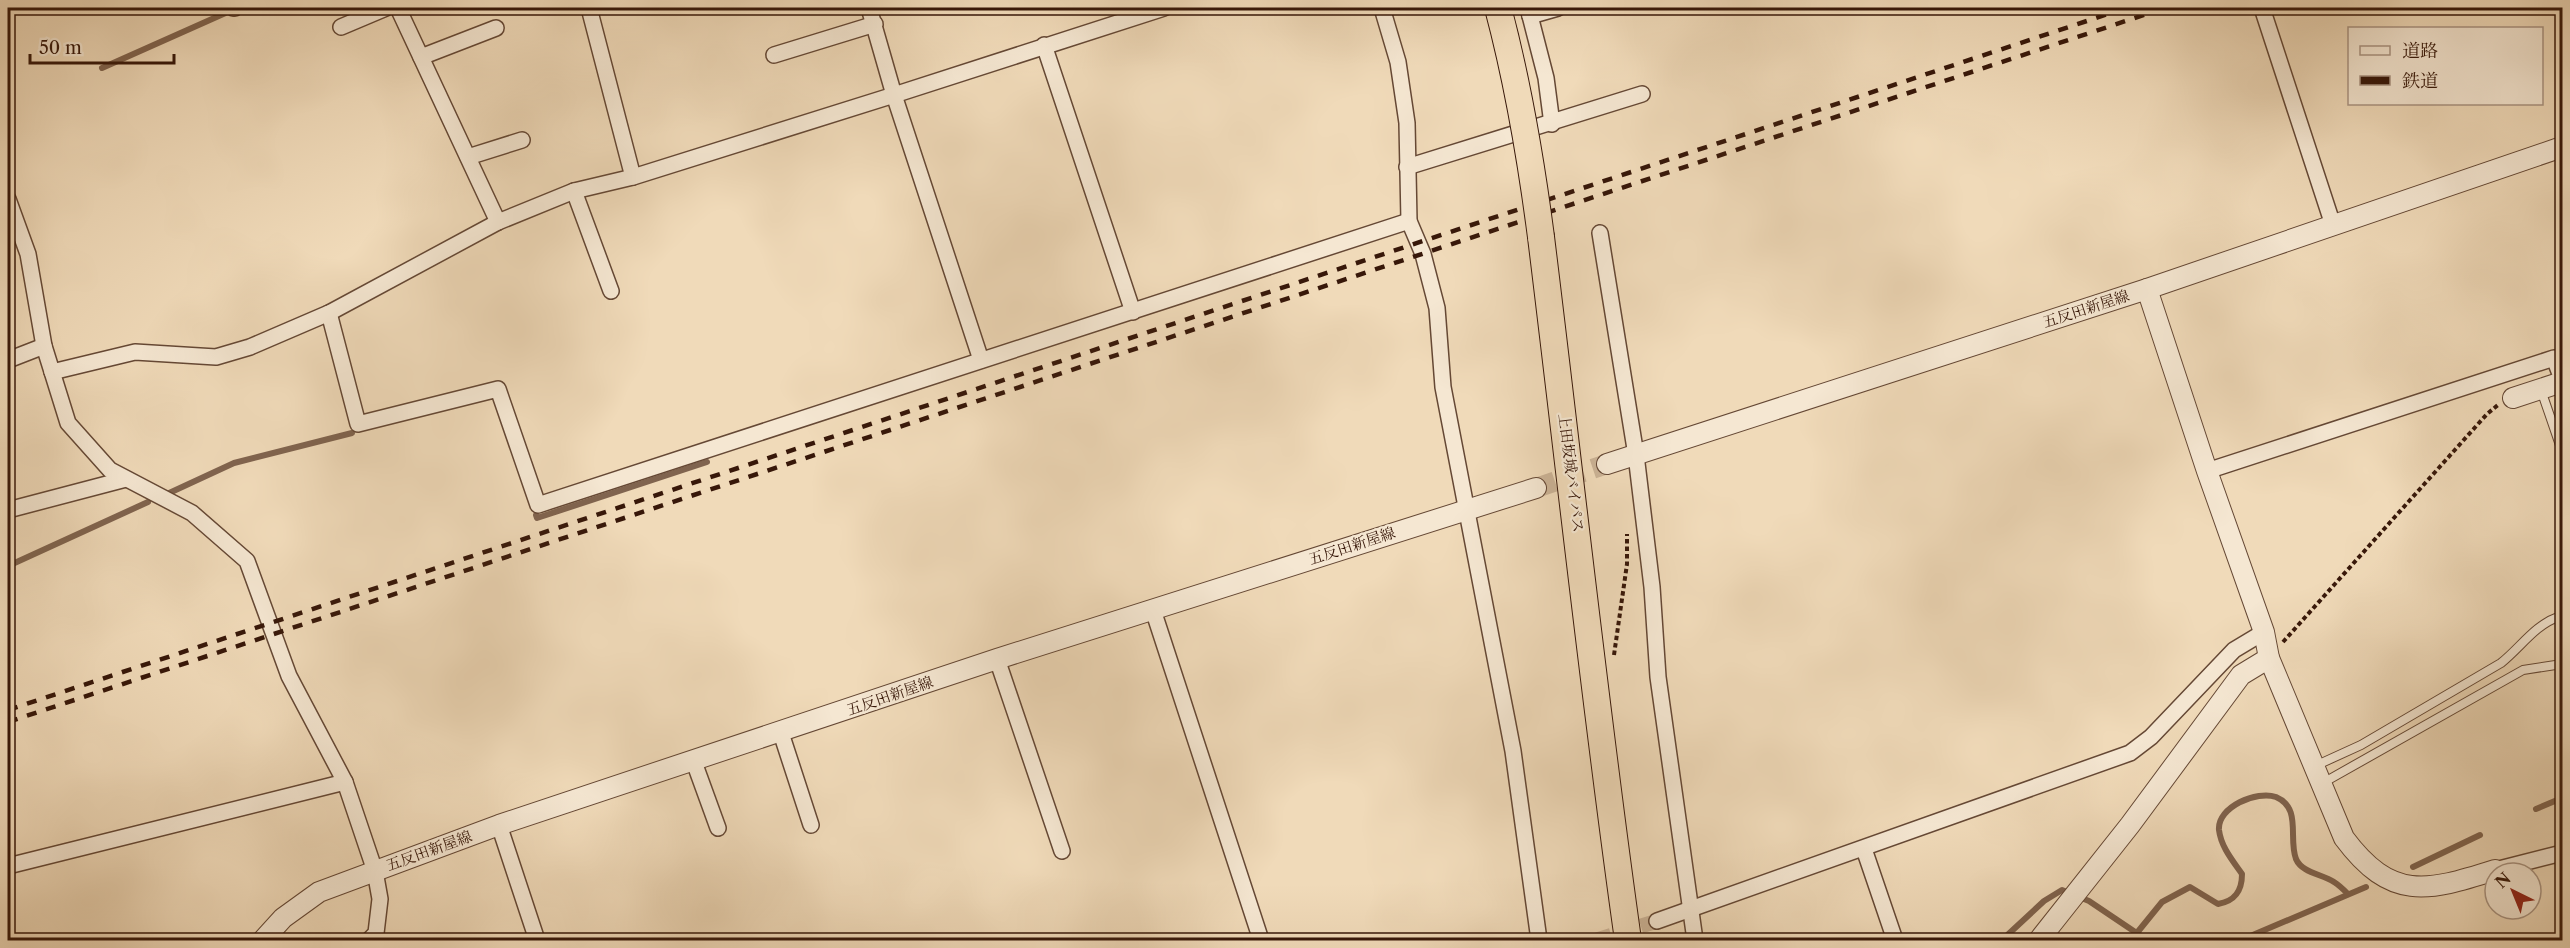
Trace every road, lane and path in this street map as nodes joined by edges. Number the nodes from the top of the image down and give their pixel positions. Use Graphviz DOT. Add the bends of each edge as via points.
graph roads {
  1 [pos="386,8"];
  2 [pos="398,8"];
  3 [pos="589,8"];
  4 [pos="869,8"];
  5 [pos="1164,8"];
  6 [pos="1382,8"];
  7 [pos="1498,8"];
  8 [pos="1558,8"];
  9 [pos="2262,8"];
  10 [pos="1529,12"];
  11 [pos="875,24"];
  12 [pos="341,27"];
  13 [pos="496,28"];
  14 [pos="1044,45"];
  15 [pos="774,55"];
  16 [pos="421,57"];
  17 [pos="1642,94"];
  18 [pos="894,95"];
  19 [pos="1552,124"];
  20 [pos="522,140"];
  21 [pos="2562,147"];
  22 [pos="468,157"];
  23 [pos="1407,167"];
  24 [pos="633,177"];
  25 [pos="574,191"];
  26 [pos="8,199"];
  27 [pos="1409,221"];
  28 [pos="498,222"];
  29 [pos="2333,225"];
  30 [pos="1600,233"];
  31 [pos="2147,289"];
  32 [pos="611,291"];
  33 [pos="1133,312"];
  34 [pos="329,313"];
  35 [pos="45,346"];
  36 [pos="8,360"];
  37 [pos="981,360"];
  38 [pos="52,372"];
  39 [pos="2562,380"];
  40 [pos="2540,389"];
  41 [pos="2513,398"];
  42 [pos="2562,451"];
  43 [pos="1636,455"];
  44 [pos="1607,464"];
  45 [pos="2207,471"];
  46 [pos="126,479"];
  47 [pos="1536,488"];
  48 [pos="8,510"];
  49 [pos="1467,510"];
  50 [pos="1627,526"];
  51 [pos="1153,610"];
  52 [pos="2562,619"];
  53 [pos="2264,632"];
  54 [pos="2269,658"];
  55 [pos="998,659"];
  56 [pos="1614,659"];
  57 [pos="2562,664"];
  58 [pos="782,734"];
  59 [pos="694,762"];
  60 [pos="2317,775"];
  61 [pos="345,782"];
  62 [pos="499,825"];
  63 [pos="811,825"];
  64 [pos="718,828"];
  65 [pos="1864,849"];
  66 [pos="1062,851"];
  67 [pos="2562,853"];
  68 [pos="2530,861"];
  69 [pos="8,866"];
  70 [pos="375,871"];
  71 [pos="2483,873"];
  72 [pos="1690,909"];
  73 [pos="1657,921"];
  74 [pos="263,940"];
  75 [pos="369,940"];
  76 [pos="537,940"];
  77 [pos="1261,940"];
  78 [pos="1539,940"];
  79 [pos="1628,940"];
  80 [pos="1695,940"];
  81 [pos="1895,940"];
  82 [pos="2039,940"];
  1 -- 12 [label="street"];
  2 -- 16 [label="street"];
  3 -- 24 [label="street"];
  4 -- 11 [label="street"];
  5 -- 14 [label="street"];
  6 -- 23 [label="street" via="1398,62 1407,123"];
  7 -- 79 [label="highway, 上田坂城バイパス, bridge" via="1531,158 1601,747"];
  8 -- 10 [label="street"];
  9 -- 29 [label="street"];
  10 -- 19 [label="street" via="1546,78"];
  11 -- 15 [label="street"];
  11 -- 18 [label="street"];
  13 -- 16 [label="street"];
  14 -- 18 [label="street"];
  14 -- 33 [label="street"];
  16 -- 22 [label="street"];
  17 -- 19 [label="street"];
  18 -- 24 [label="street"];
  18 -- 37 [label="street"];
  19 -- 23 [label="street"];
  20 -- 22 [label="street"];
  21 -- 29 [label="street, 五反田新屋線"];
  22 -- 28 [label="street"];
  23 -- 27 [label="street"];
  24 -- 25 [label="street"];
  25 -- 28 [label="street"];
  25 -- 32 [label="street"];
  26 -- 35 [label="street" via="28,254"];
  27 -- 33 [label="street"];
  27 -- 49 [label="street" via="1423,254 1437,308 1441,378"];
  28 -- 34 [label="street"];
  29 -- 31 [label="street, 五反田新屋線"];
  30 -- 43 [label="street"];
  31 -- 43 [label="street, 五反田新屋線"];
  31 -- 45 [label="street"];
  33 -- 37 [label="street"];
  34 -- 37 [label="street" via="358,424 498,389 538,505"];
  34 -- 38 [label="street" via="250,347 216,357 135,352"];
  35 -- 36 [label="street"];
  35 -- 38 [label="street"];
  38 -- 46 [label="street" via="68,423 110,471"];
  39 -- 40 [label="street"];
  39 -- 45 [label="street" via="2554,358"];
  40 -- 41 [label="street"];
  40 -- 42 [label="lane"];
  41 -- 54 [label="path" via="2487,414"];
  43 -- 44 [label="street, 五反田新屋線"];
  43 -- 72 [label="street" via="1658,677"];
  45 -- 53 [label="street"];
  46 -- 48 [label="street"];
  46 -- 61 [label="street" via="192,513 247,561 289,676"];
  47 -- 49 [label="street, 五反田新屋線"];
  49 -- 51 [label="street, 五反田新屋線"];
  49 -- 78 [label="street" via="1513,751"];
  50 -- 56 [label="path" via="1627,564"];
  51 -- 55 [label="street, 五反田新屋線"];
  51 -- 77 [label="street"];
  52 -- 60 [label="lane" via="2543,622 2500,663"];
  53 -- 54 [label="street"];
  53 -- 65 [label="street" via="2234,650 2151,737 2130,753"];
  54 -- 60 [label="street"];
  54 -- 82 [label="street" via="2241,675"];
  55 -- 58 [label="street, 五反田新屋線"];
  55 -- 66 [label="street"];
  57 -- 60 [label="lane" via="2523,670"];
  58 -- 59 [label="street, 五反田新屋線"];
  58 -- 63 [label="street"];
  59 -- 62 [label="street, 五反田新屋線"];
  59 -- 64 [label="street"];
  60 -- 71 [label="street" via="2344,838 2360,859 2392,882 2420,888"];
  61 -- 69 [label="street"];
  61 -- 70 [label="street"];
  62 -- 70 [label="street, 五反田新屋線"];
  62 -- 76 [label="street"];
  65 -- 72 [label="street"];
  65 -- 81 [label="street"];
  67 -- 68 [label="street"];
  70 -- 74 [label="street, 五反田新屋線" via="301,902"];
  70 -- 75 [label="street" via="380,898 376,933"];
  72 -- 73 [label="street"];
  72 -- 80 [label="street"];
}
